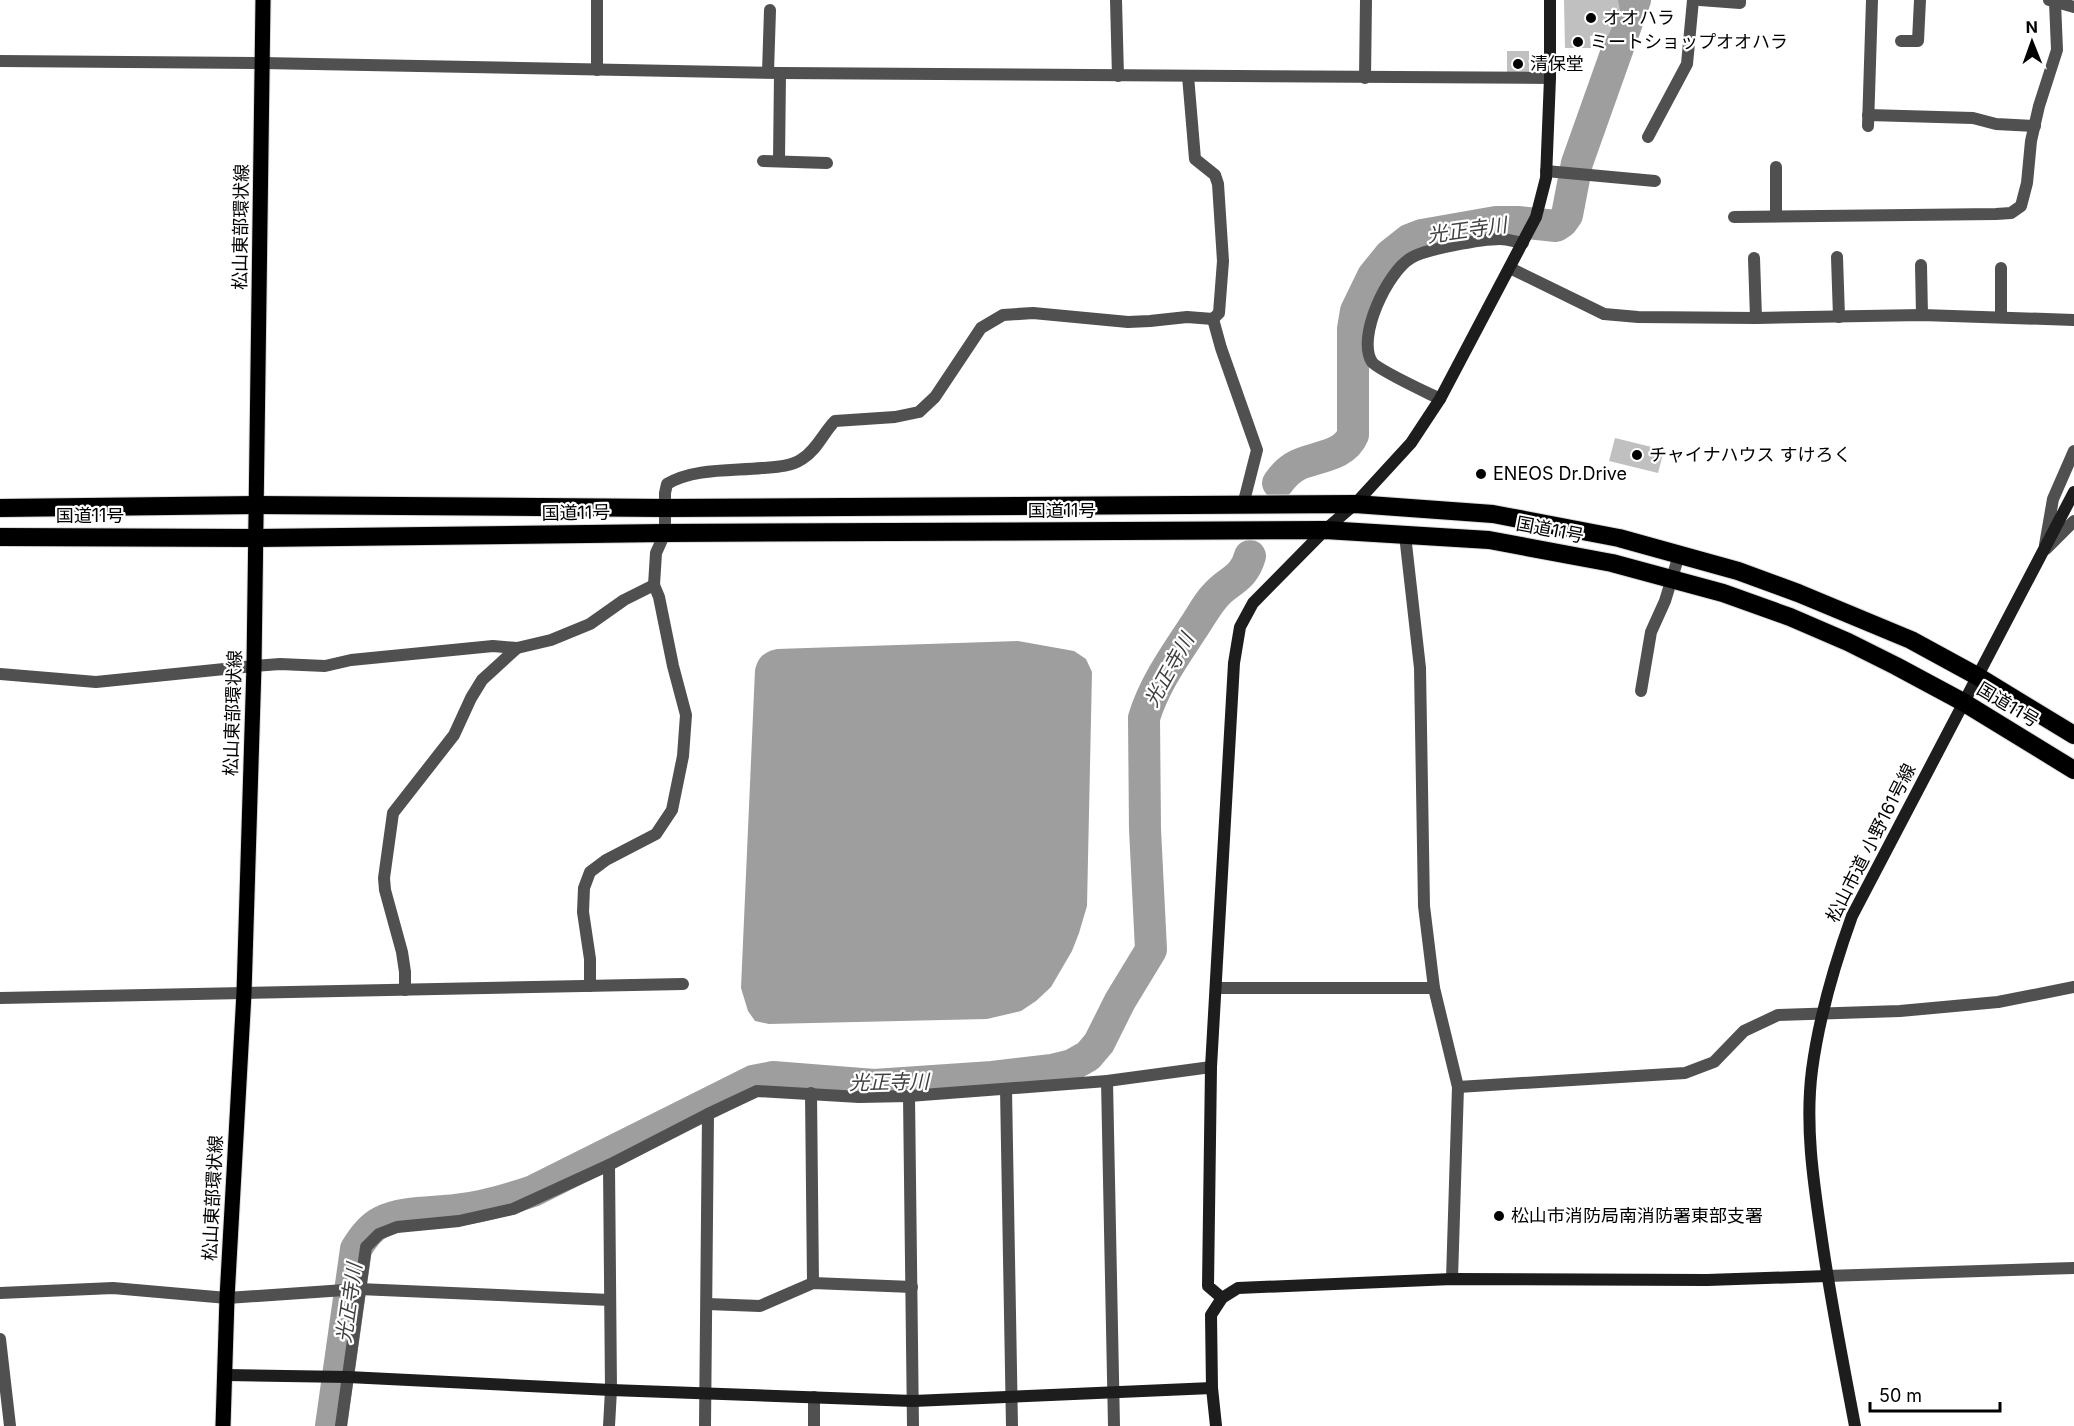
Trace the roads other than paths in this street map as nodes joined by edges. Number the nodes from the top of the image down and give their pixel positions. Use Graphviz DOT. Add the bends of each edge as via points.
graph roads {
  1 [pos="263,0"];
  2 [pos="597,0"];
  3 [pos="1116,0"];
  4 [pos="1366,0"];
  5 [pos="1550,0"];
  6 [pos="1693,0"];
  7 [pos="1700,0"];
  8 [pos="1740,0"];
  9 [pos="1872,0"];
  10 [pos="1920,0"];
  11 [pos="2052,1"];
  12 [pos="2074,7"];
  13 [pos="770,10"];
  14 [pos="1901,41"];
  15 [pos="0,61"];
  16 [pos="262,63"];
  17 [pos="597,70"];
  18 [pos="774,72"];
  19 [pos="1118,76"];
  20 [pos="1188,76"];
  21 [pos="1365,78"];
  22 [pos="1550,78"];
  23 [pos="2035,126"];
  24 [pos="1648,137"];
  25 [pos="763,161"];
  26 [pos="779,161"];
  27 [pos="827,163"];
  28 [pos="1776,166"];
  29 [pos="1546,171"];
  30 [pos="1655,181"];
  31 [pos="1776,216"];
  32 [pos="1734,217"];
  33 [pos="1526,237"];
  34 [pos="1837,257"];
  35 [pos="1754,258"];
  36 [pos="1921,265"];
  37 [pos="1510,268"];
  38 [pos="2001,268"];
  39 [pos="1922,315"];
  40 [pos="1839,317"];
  41 [pos="2001,317"];
  42 [pos="1756,318"];
  43 [pos="1213,319"];
  44 [pos="2074,320"];
  45 [pos="1440,399"];
  46 [pos="2074,451"];
  47 [pos="2074,492"];
  48 [pos="1355,504"];
  49 [pos="256,505"];
  50 [pos="1243,505"];
  51 [pos="0,508"];
  52 [pos="665,508"];
  53 [pos="2074,521"];
  54 [pos="1325,530"];
  55 [pos="665,533"];
  56 [pos="1405,534"];
  57 [pos="0,537"];
  58 [pos="257,538"];
  59 [pos="2043,552"];
  60 [pos="1679,555"];
  61 [pos="1672,579"];
  62 [pos="654,585"];
  63 [pos="517,648"];
  64 [pos="254,666"];
  65 [pos="0,675"];
  66 [pos="1977,675"];
  67 [pos="1641,691"];
  68 [pos="1962,702"];
  69 [pos="2074,735"];
  70 [pos="2072,765"];
  71 [pos="683,984"];
  72 [pos="590,986"];
  73 [pos="2074,987"];
  74 [pos="1217,988"];
  75 [pos="1434,988"];
  76 [pos="405,990"];
  77 [pos="244,993"];
  78 [pos="0,998"];
  79 [pos="1822,1013"];
  80 [pos="1211,1067"];
  81 [pos="1107,1081"];
  82 [pos="1458,1087"];
  83 [pos="1006,1089"];
  84 [pos="812,1093"];
  85 [pos="909,1096"];
  86 [pos="708,1114"];
  87 [pos="609,1165"];
  88 [pos="2074,1268"];
  89 [pos="1827,1276"];
  90 [pos="1452,1279"];
  91 [pos="813,1283"];
  92 [pos="912,1287"];
  93 [pos="359,1289"];
  94 [pos="0,1293"];
  95 [pos="227,1298"];
  96 [pos="1222,1298"];
  97 [pos="610,1300"];
  98 [pos="706,1304"];
  99 [pos="0,1339"];
  100 [pos="225,1375"];
  101 [pos="348,1377"];
  102 [pos="1212,1388"];
  103 [pos="611,1390"];
  104 [pos="1113,1392"];
  105 [pos="705,1393"];
  106 [pos="814,1397"];
  107 [pos="1012,1397"];
  108 [pos="913,1401"];
  109 [pos="10,1426"];
  110 [pos="223,1426"];
  111 [pos="341,1426"];
  112 [pos="609,1426"];
  113 [pos="705,1426"];
  114 [pos="814,1426"];
  115 [pos="913,1426"];
  116 [pos="1012,1426"];
  117 [pos="1114,1426"];
  118 [pos="1215,1426"];
  119 [pos="1855,1426"];
  1 -- 16 [label="main road, 松山東部環状線"];
  2 -- 17 [label="street"];
  3 -- 19 [label="street"];
  4 -- 21 [label="street"];
  5 -- 22 [label="street"];
  6 -- 24 [label="street" via="1687,64"];
  7 -- 8 [label="street"];
  9 -- 23 [label="street" via="1868,121 1973,118 1996,124"];
  10 -- 14 [label="street" via="1918,41"];
  11 -- 12 [label="street"];
  11 -- 23 [label="street" via="2057,50"];
  13 -- 18 [label="street"];
  15 -- 16 [label="street"];
  16 -- 17 [label="street"];
  16 -- 49 [label="main road, 松山東部環状線"];
  17 -- 18 [label="street"];
  18 -- 19 [label="street"];
  18 -- 26 [label="street"];
  19 -- 20 [label="street"];
  20 -- 21 [label="street"];
  20 -- 43 [label="street" via="1195,159 1215,175 1218,184 1222,261 1219,313"];
  21 -- 22 [label="street"];
  22 -- 29 [label="street"];
  23 -- 31 [label="street" via="2021,206 2011,213"];
  25 -- 26 [label="street"];
  26 -- 27 [label="street"];
  28 -- 31 [label="street"];
  29 -- 30 [label="street"];
  29 -- 33 [label="street" via="1541,202"];
  31 -- 32 [label="street"];
  33 -- 37 [label="street"];
  33 -- 45 [label="street" via="1425,252 1411,258 1398,268 1372,314 1367,352 1373,364"];
  34 -- 40 [label="street"];
  35 -- 42 [label="street"];
  36 -- 39 [label="street"];
  37 -- 42 [label="street" via="1604,314"];
  37 -- 45 [label="street"];
  38 -- 41 [label="street"];
  39 -- 40 [label="street"];
  39 -- 41 [label="street"];
  40 -- 42 [label="street"];
  41 -- 44 [label="street"];
  43 -- 50 [label="street" via="1257,450"];
  43 -- 52 [label="street" via="1128,322 1033,313 1003,315 981,328 934,397 919,412 835,421 813,450 787,466 677,479 668,484"];
  45 -- 48 [label="street" via="1411,443"];
  46 -- 59 [label="street" via="2054,499"];
  47 -- 59 [label="street, 松山市道 小野161号線"];
  48 -- 50 [label="highway, 国道11号"];
  48 -- 54 [label="street"];
  48 -- 60 [label="highway, 国道11号" via="1493,514 1619,538"];
  49 -- 51 [label="highway, 国道11号"];
  49 -- 52 [label="highway, 国道11号"];
  49 -- 58 [label="main road, 松山東部環状線"];
  50 -- 52 [label="highway, 国道11号"];
  52 -- 55 [label="street"];
  53 -- 59 [label="street"];
  54 -- 55 [label="highway, 国道11号"];
  54 -- 56 [label="highway, 国道11号"];
  54 -- 74 [label="street" via="1253,603 1240,627 1234,663"];
  55 -- 58 [label="highway, 国道11号"];
  55 -- 62 [label="street" via="656,553"];
  56 -- 61 [label="highway, 国道11号" via="1489,540 1612,563"];
  56 -- 75 [label="street" via="1420,668 1424,906"];
  57 -- 58 [label="highway, 国道11号"];
  58 -- 64 [label="main road, 松山東部環状線"];
  59 -- 66 [label="street, 松山市道 小野161号線"];
  60 -- 61 [label="street"];
  60 -- 66 [label="highway, 国道11号" via="1738,571 1848,613"];
  61 -- 67 [label="street" via="1651,632"];
  61 -- 68 [label="highway, 国道11号" via="1790,617 1848,642"];
  62 -- 63 [label="street" via="590,624 551,640"];
  62 -- 72 [label="street" via="686,716 683,756 672,810 656,834 606,860 590,873 584,888 583,912"];
  63 -- 64 [label="street" via="493,646 325,666"];
  63 -- 76 [label="street" via="482,680 454,735 393,813 384,878 402,952"];
  64 -- 65 [label="street" via="96,682"];
  64 -- 77 [label="main road, 松山東部環状線"];
  66 -- 68 [label="street, 松山市道 小野161号線"];
  66 -- 69 [label="highway, 国道11号"];
  68 -- 70 [label="highway, 国道11号"];
  68 -- 79 [label="street, 松山市道 小野161号線" via="1852,916"];
  71 -- 72 [label="street"];
  72 -- 76 [label="street"];
  73 -- 79 [label="street" via="1998,1002"];
  74 -- 75 [label="street"];
  74 -- 80 [label="street"];
  75 -- 82 [label="street"];
  76 -- 77 [label="street"];
  77 -- 78 [label="street"];
  77 -- 95 [label="main road, 松山東部環状線"];
  79 -- 82 [label="street" via="1778,1015 1744,1031 1714,1062 1685,1073"];
  79 -- 89 [label="street, 松山市道 小野161号線" via="1812,1072 1809,1128"];
  80 -- 81 [label="street"];
  80 -- 96 [label="street" via="1208,1286"];
  81 -- 83 [label="street"];
  81 -- 104 [label="street"];
  82 -- 90 [label="street"];
  83 -- 85 [label="street"];
  83 -- 107 [label="street"];
  84 -- 85 [label="street"];
  84 -- 86 [label="street" via="757,1091"];
  84 -- 91 [label="street"];
  85 -- 92 [label="street"];
  86 -- 87 [label="street"];
  86 -- 98 [label="street"];
  87 -- 93 [label="street" via="513,1209 459,1221 397,1227 379,1234 366,1247"];
  87 -- 97 [label="street"];
  88 -- 89 [label="street"];
  89 -- 90 [label="street" via="1707,1280"];
  89 -- 119 [label="street, 松山市道 小野161号線"];
  90 -- 96 [label="street" via="1238,1288"];
  91 -- 92 [label="street"];
  91 -- 98 [label="street" via="760,1306"];
  92 -- 108 [label="street"];
  93 -- 95 [label="street"];
  93 -- 97 [label="street"];
  93 -- 101 [label="street"];
  94 -- 95 [label="street" via="113,1288"];
  95 -- 100 [label="main road, 松山東部環状線"];
  96 -- 102 [label="street" via="1211,1315"];
  97 -- 103 [label="street"];
  98 -- 105 [label="street"];
  99 -- 109 [label="street"];
  100 -- 101 [label="street"];
  100 -- 110 [label="main road, 松山東部環状線"];
  101 -- 103 [label="street"];
  101 -- 111 [label="street"];
  102 -- 104 [label="street"];
  102 -- 118 [label="street"];
  103 -- 105 [label="street"];
  103 -- 112 [label="street"];
  104 -- 107 [label="street"];
  104 -- 117 [label="street"];
  105 -- 106 [label="street"];
  105 -- 113 [label="street"];
  106 -- 108 [label="street"];
  106 -- 114 [label="street"];
  107 -- 108 [label="street"];
  107 -- 116 [label="street"];
  108 -- 115 [label="street"];
}
